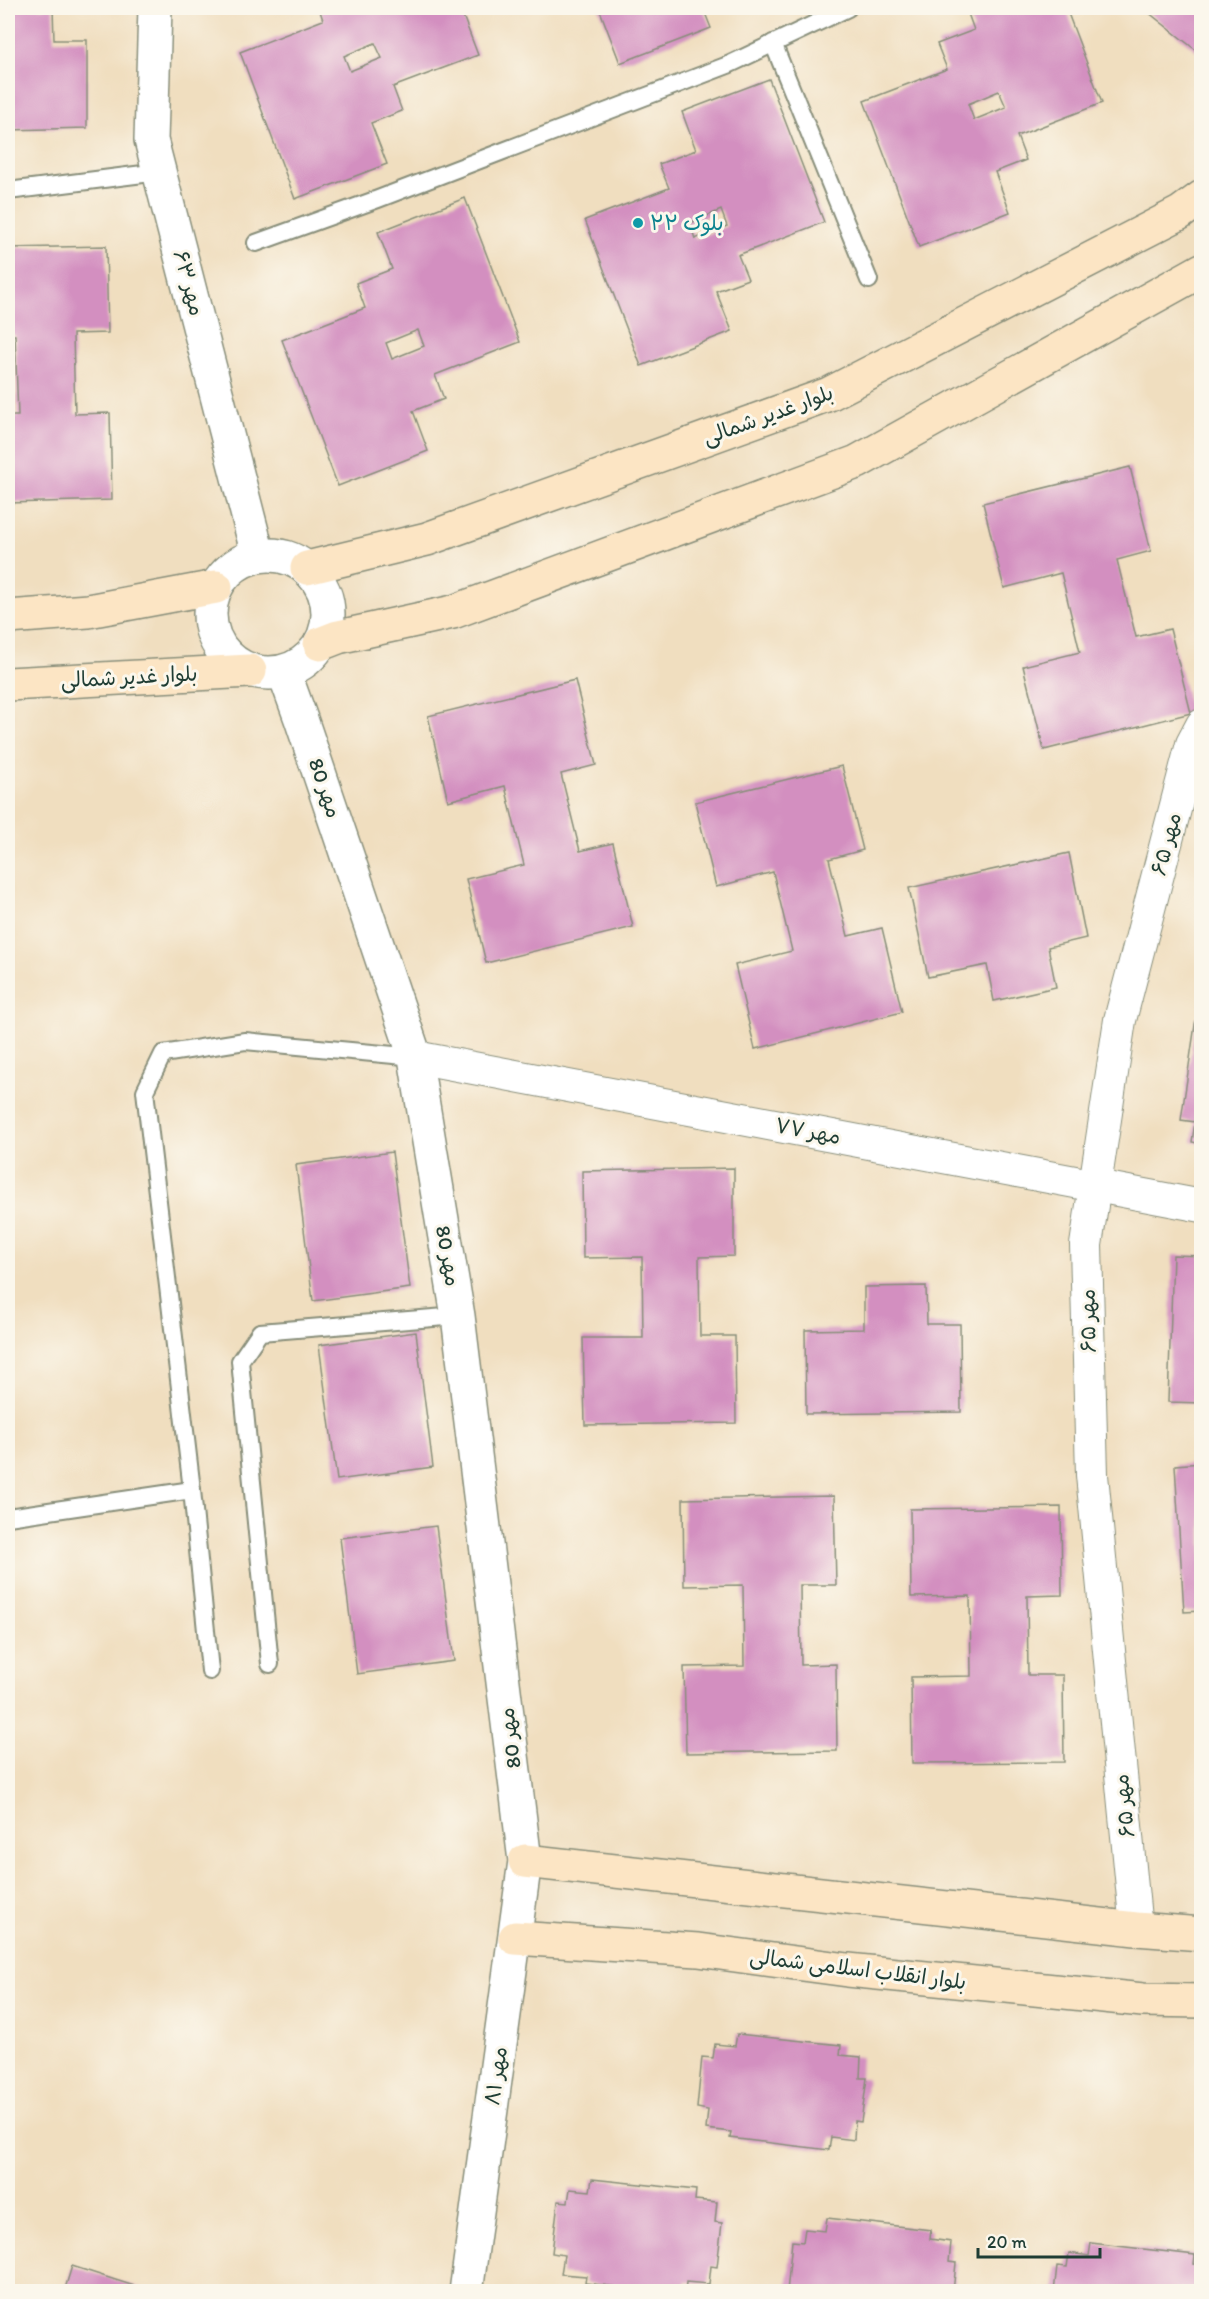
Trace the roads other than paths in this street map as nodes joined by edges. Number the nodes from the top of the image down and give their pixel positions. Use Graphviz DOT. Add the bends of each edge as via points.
graph roads {
  1 [pos="154,8"];
  2 [pos="848,8"];
  3 [pos="773,43"];
  4 [pos="159,172"];
  5 [pos="8,191"];
  6 [pos="1202,197"];
  7 [pos="256,243"];
  8 [pos="1202,270"];
  9 [pos="869,280"];
  10 [pos="258,555"];
  11 [pos="307,568"];
  12 [pos="216,587"];
  13 [pos="8,618"];
  14 [pos="320,644"];
  15 [pos="250,670"];
  16 [pos="284,672"];
  17 [pos="8,684"];
  18 [pos="1202,725"];
  19 [pos="415,1057"];
  20 [pos="1095,1185"];
  21 [pos="1202,1206"];
  22 [pos="458,1316"];
  23 [pos="192,1490"];
  24 [pos="8,1517"];
  25 [pos="270,1664"];
  26 [pos="210,1671"];
  27 [pos="525,1861"];
  28 [pos="1136,1929"];
  29 [pos="1202,1934"];
  30 [pos="515,1938"];
  31 [pos="1202,2001"];
  32 [pos="466,2292"];
  1 -- 4 [label="street, مهر ۶۳" via="151,140"];
  2 -- 3 [label="lane"];
  3 -- 7 [label="lane" via="728,65"];
  3 -- 9 [label="lane"];
  4 -- 5 [label="lane"];
  4 -- 10 [label="street, مهر ۶۳"];
  6 -- 11 [label="main road, بلوار غدیر شمالی" via="1180,213 829,394 427,539"];
  8 -- 14 [label="main road" via="856,462 453,612"];
  10 -- 11 [label="street" via="284,557"];
  10 -- 12 [label="street" via="233,566"];
  11 -- 14 [label="street" via="320,584 327,603 327,624"];
  12 -- 13 [label="main road" via="88,611"];
  12 -- 15 [label="street" via="209,612 214,637 228,658"];
  14 -- 16 [label="street" via="305,662"];
  15 -- 16 [label="street"];
  15 -- 17 [label="main road, بلوار غدیر شمالی"];
  16 -- 19 [label="street, مهر 80"];
  18 -- 20 [label="street, مهر ۶۵" via="1192,744 1120,1020"];
  19 -- 20 [label="street, مهر ۷۷"];
  19 -- 22 [label="street, مهر 80"];
  19 -- 23 [label="lane" via="245,1041 163,1054 145,1090"];
  20 -- 21 [label="street, مهر ۷۷"];
  20 -- 28 [label="street, مهر ۶۵" via="1086,1245 1092,1475"];
  22 -- 25 [label="lane" via="260,1332 240,1361"];
  22 -- 27 [label="street, مهر 80"];
  23 -- 24 [label="lane"];
  23 -- 26 [label="lane"];
  27 -- 28 [label="main road"];
  27 -- 30 [label="street, مهر ۸۱"];
  28 -- 29 [label="main road"];
  30 -- 31 [label="main road, بلوار انقلاب اسلامی شمالی" via="698,1950 848,1970 1143,2000"];
  30 -- 32 [label="street, مهر ۸۱"];
}
